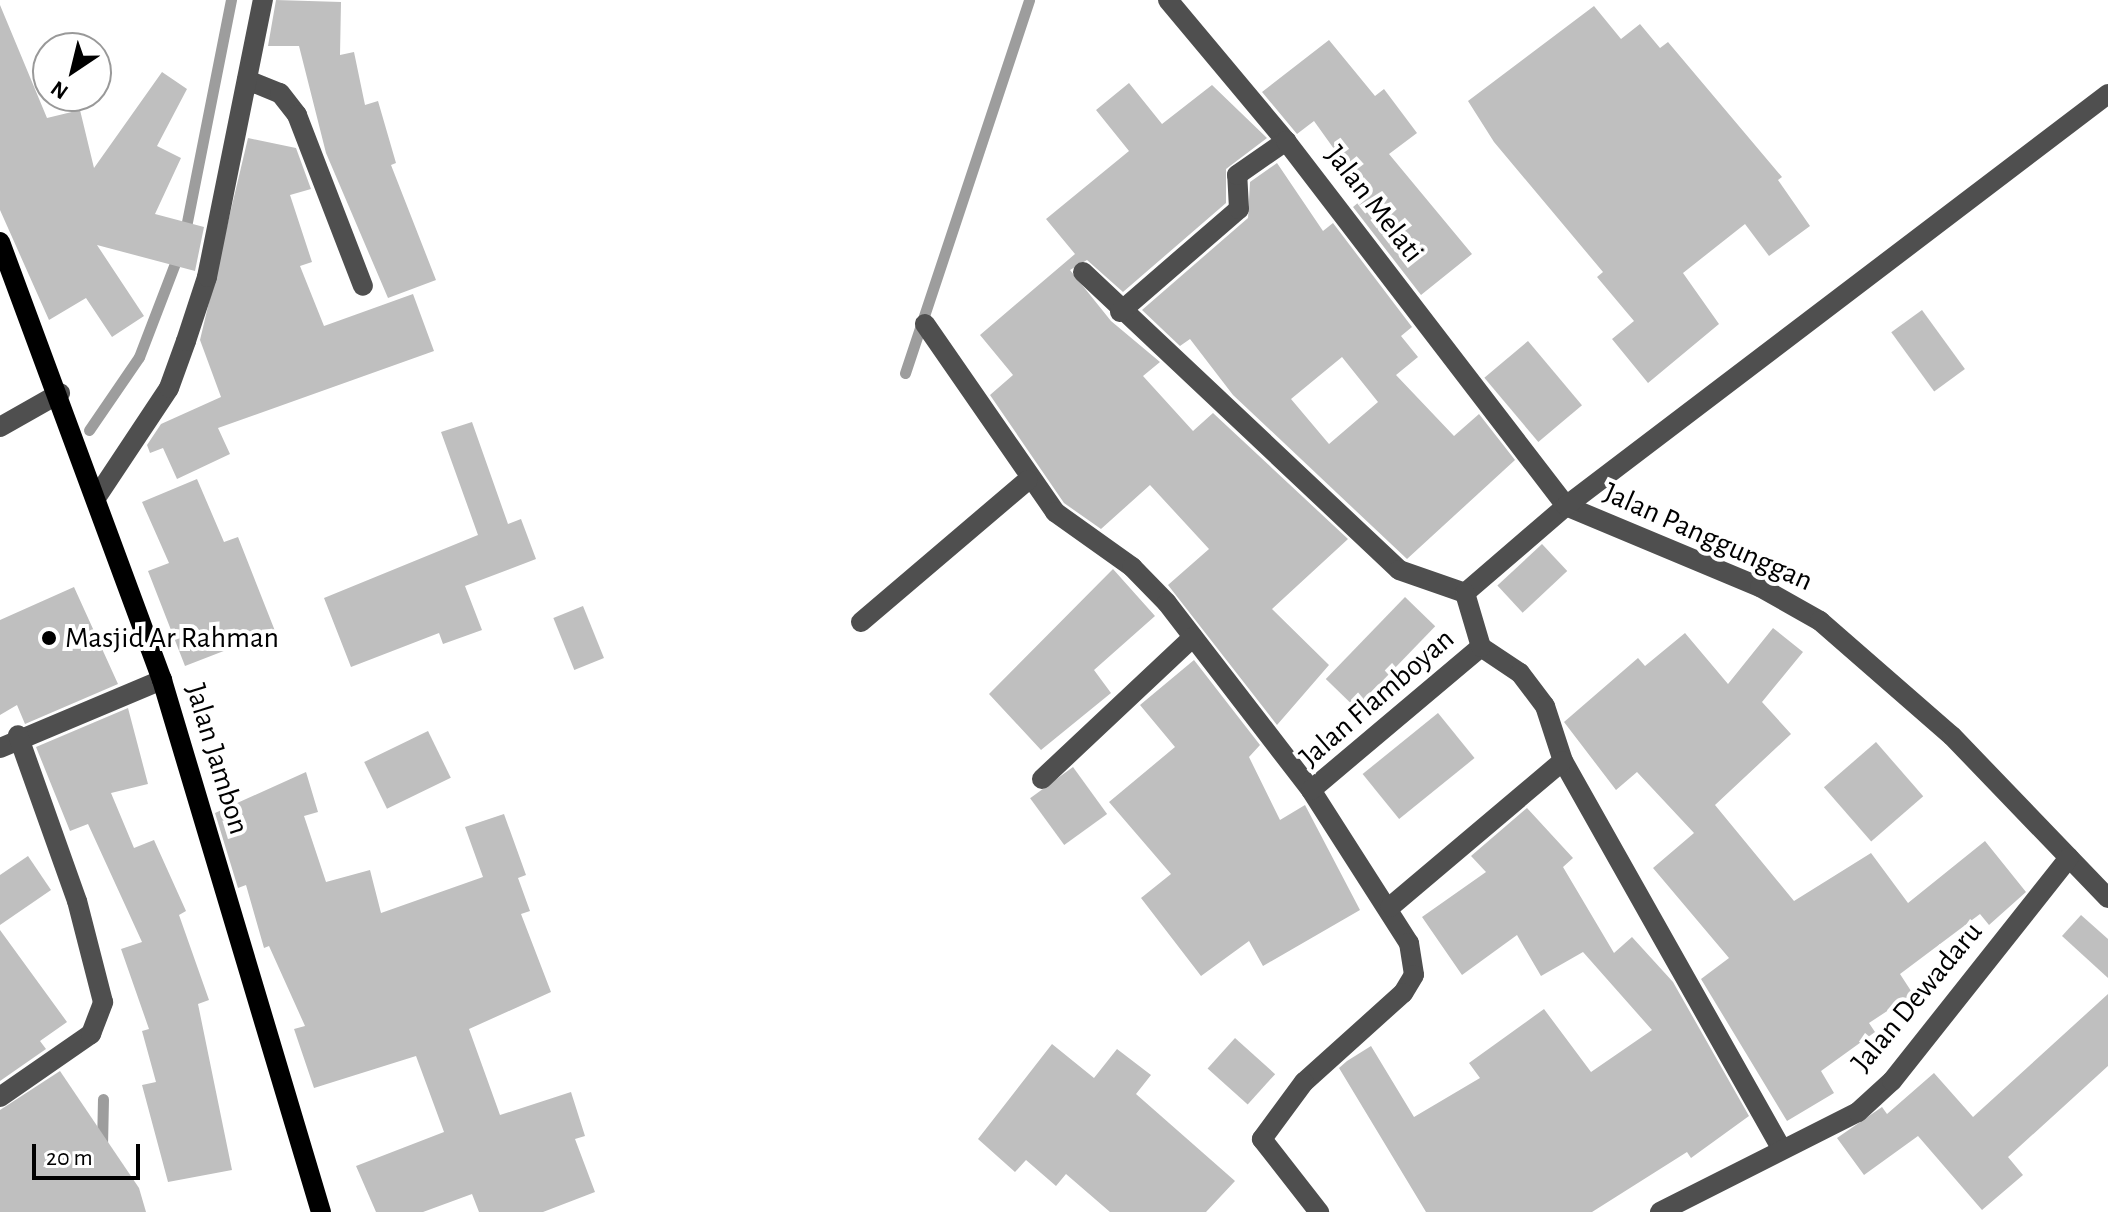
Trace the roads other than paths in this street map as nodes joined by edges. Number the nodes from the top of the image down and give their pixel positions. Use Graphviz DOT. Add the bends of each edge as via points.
graph roads {
  1 [pos="263,0"];
  2 [pos="1168,0"];
  3 [pos="247,80"];
  4 [pos="2108,94"];
  5 [pos="1286,141"];
  6 [pos="0,242"];
  7 [pos="1083,272"];
  8 [pos="363,286"];
  9 [pos="1120,312"];
  10 [pos="925,324"];
  11 [pos="60,393"];
  12 [pos="0,427"];
  13 [pos="1028,480"];
  14 [pos="98,495"];
  15 [pos="1566,506"];
  16 [pos="1465,593"];
  17 [pos="861,622"];
  18 [pos="1193,637"];
  19 [pos="1481,647"];
  20 [pos="162,680"];
  21 [pos="18,735"];
  22 [pos="0,748"];
  23 [pos="1563,761"];
  24 [pos="1042,779"];
  25 [pos="1311,790"];
  26 [pos="2069,858"];
  27 [pos="2108,898"];
  28 [pos="1390,907"];
  29 [pos="0,1097"];
  30 [pos="1782,1149"];
  31 [pos="321,1212"];
  32 [pos="1319,1212"];
  33 [pos="1660,1212"];
  1 -- 3 [label="street"];
  2 -- 5 [label="street"];
  3 -- 8 [label="street" via="280,93 297,115"];
  3 -- 14 [label="street" via="207,277 174,376"];
  4 -- 15 [label="street, Jalan Panggunggan"];
  5 -- 9 [label="street, Jalan Melati" via="1237,175 1239,209"];
  5 -- 15 [label="street, Jalan Melati"];
  6 -- 11 [label="main road, Jalan Jambon"];
  7 -- 9 [label="street"];
  9 -- 16 [label="street" via="1399,570"];
  10 -- 13 [label="street"];
  11 -- 12 [label="street"];
  11 -- 14 [label="main road, Jalan Jambon"];
  13 -- 17 [label="street"];
  13 -- 18 [label="street" via="1069,525 1149,582"];
  14 -- 20 [label="main road, Jalan Jambon"];
  15 -- 16 [label="street, Jalan Flamboyan"];
  15 -- 26 [label="street, Jalan Panggunggan" via="1760,587 1820,621 1952,736"];
  16 -- 19 [label="street, Jalan Flamboyan"];
  18 -- 24 [label="street"];
  18 -- 25 [label="street"];
  19 -- 23 [label="street" via="1520,673 1545,706"];
  19 -- 25 [label="street, Jalan Flamboyan"];
  20 -- 21 [label="street"];
  20 -- 31 [label="main road, Jalan Jambon"];
  21 -- 22 [label="street"];
  21 -- 29 [label="street" via="77,901 103,1002 91,1034"];
  23 -- 28 [label="street"];
  23 -- 30 [label="street"];
  25 -- 28 [label="street, Jalan Flamboyan"];
  26 -- 27 [label="street, Jalan Panggunggan"];
  26 -- 30 [label="street, Jalan Dewadaru" via="1892,1081 1858,1112"];
  28 -- 32 [label="street, Jalan Flamboyan" via="1409,943 1414,975 1403,993 1304,1082 1262,1139"];
  30 -- 33 [label="street, Jalan Dewadaru"];
}
